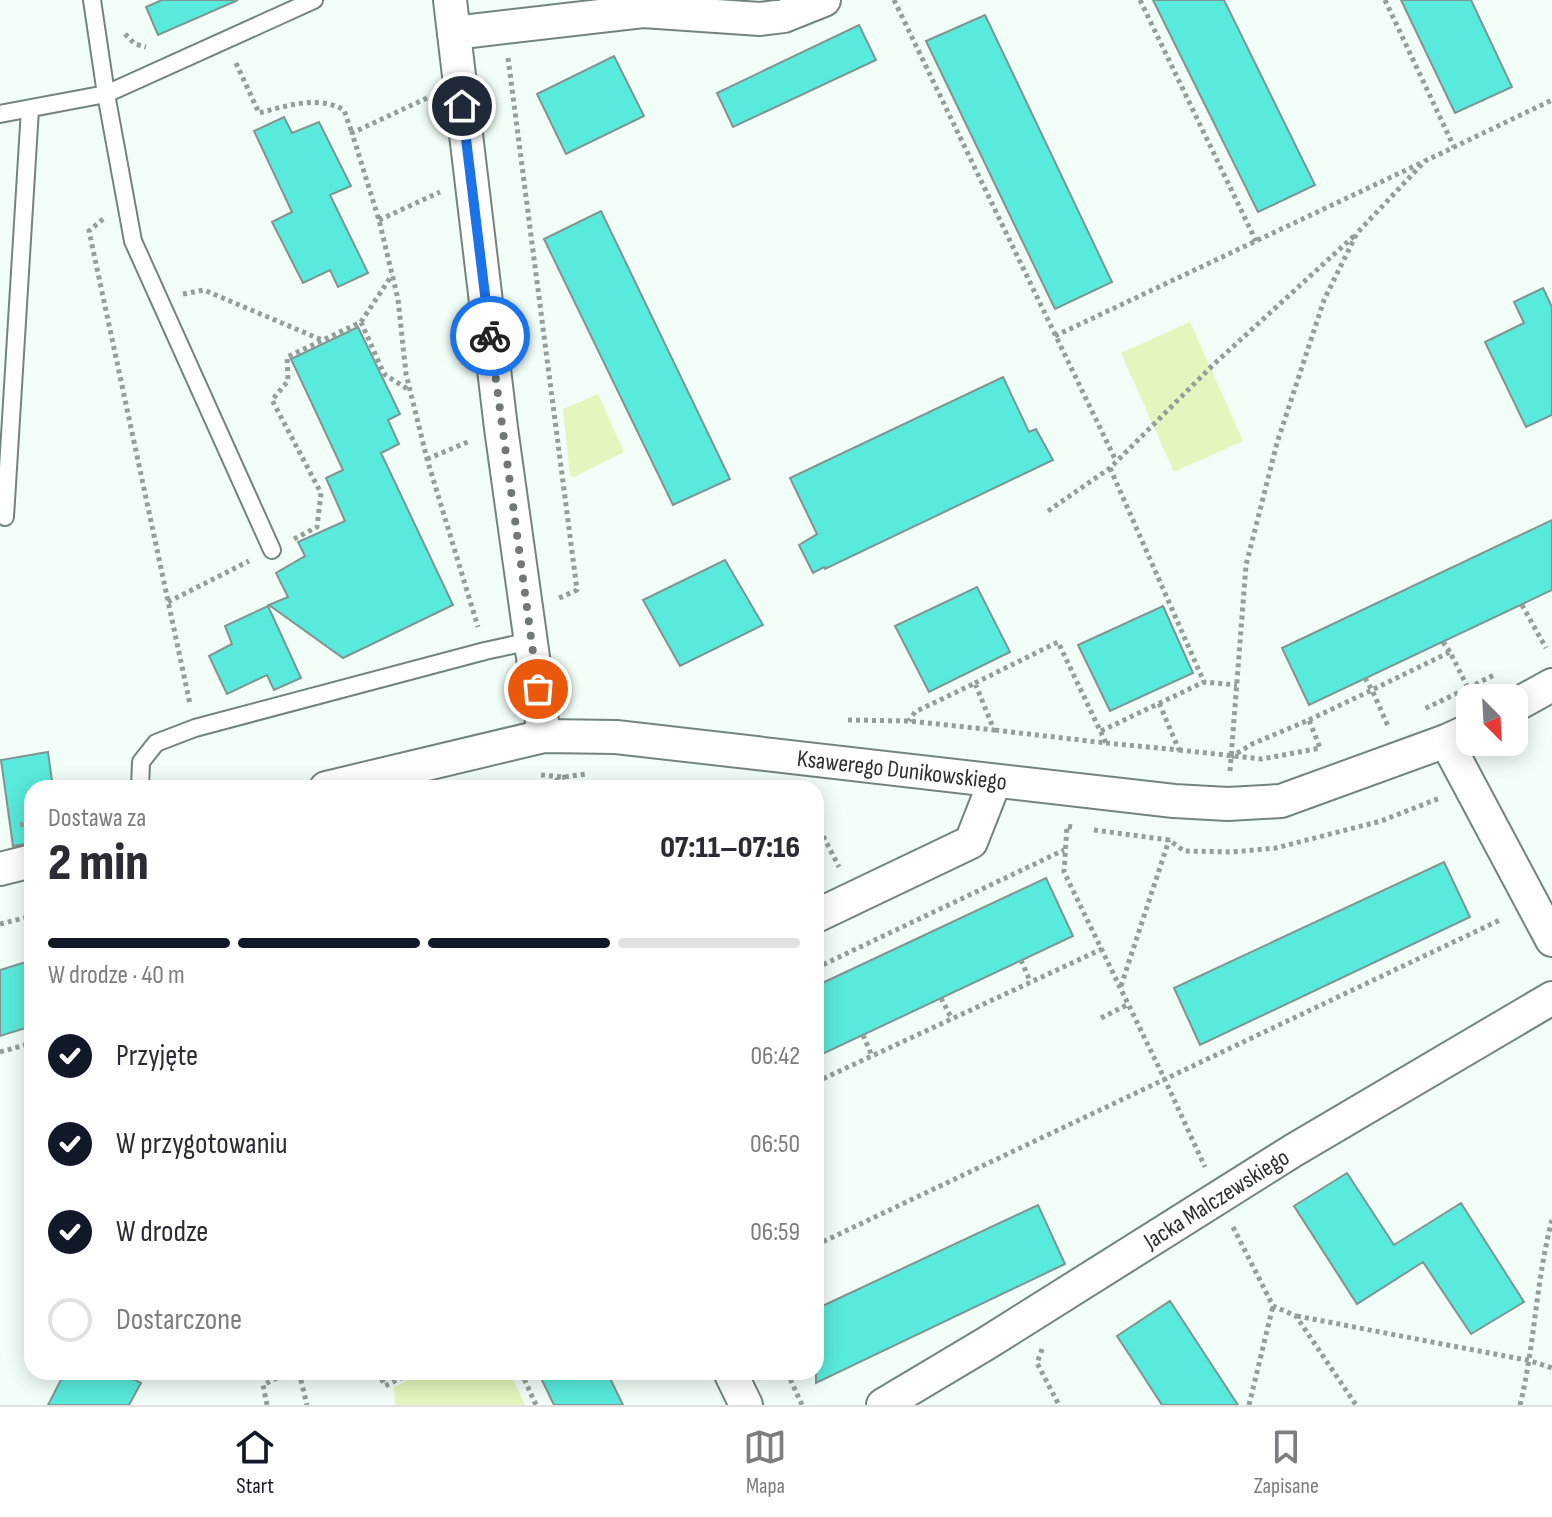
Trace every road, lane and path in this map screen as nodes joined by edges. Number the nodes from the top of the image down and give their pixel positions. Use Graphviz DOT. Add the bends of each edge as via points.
graph roads {
  1 [pos="92,0"];
  2 [pos="314,0"];
  3 [pos="450,0"];
  4 [pos="824,0"];
  5 [pos="894,0"];
  6 [pos="1140,0"];
  7 [pos="1385,0"];
  8 [pos="120,23"];
  9 [pos="454,33"];
  10 [pos="226,41"];
  11 [pos="149,48"];
  12 [pos="508,56"];
  13 [pos="460,82"];
  14 [pos="106,94"];
  15 [pos="1552,100"];
  16 [pos="30,109"];
  17 [pos="0,114"];
  18 [pos="352,133"];
  19 [pos="1454,147"];
  20 [pos="1425,161"];
  21 [pos="470,178"];
  22 [pos="125,201"];
  23 [pos="379,220"];
  24 [pos="1357,233"];
  25 [pos="1256,241"];
  26 [pos="392,275"];
  27 [pos="158,299"];
  28 [pos="361,322"];
  29 [pos="1055,336"];
  30 [pos="323,340"];
  31 [pos="410,390"];
  32 [pos="501,428"];
  33 [pos="427,459"];
  34 [pos="1116,461"];
  35 [pos="1110,468"];
  36 [pos="1048,511"];
  37 [pos="5,517"];
  38 [pos="272,550"];
  39 [pos="168,602"];
  40 [pos="552,602"];
  41 [pos="1522,605"];
  42 [pos="531,641"];
  43 [pos="1443,642"];
  44 [pos="1546,648"];
  45 [pos="485,651"];
  46 [pos="1450,652"];
  47 [pos="1365,678"];
  48 [pos="1204,682"];
  49 [pos="975,683"];
  50 [pos="1237,685"];
  51 [pos="1552,685"];
  52 [pos="1372,690"];
  53 [pos="1528,698"];
  54 [pos="1159,703"];
  55 [pos="1415,713"];
  56 [pos="848,720"];
  57 [pos="1309,720"];
  58 [pos="1401,720"];
  59 [pos="909,721"];
  60 [pos="1388,726"];
  61 [pos="195,728"];
  62 [pos="994,730"];
  63 [pos="1378,730"];
  64 [pos="1101,731"];
  65 [pos="544,736"];
  66 [pos="1456,737"];
  67 [pos="1106,743"];
  68 [pos="1332,744"];
  69 [pos="1320,748"];
  70 [pos="1179,750"];
  71 [pos="1467,756"];
  72 [pos="1231,757"];
  73 [pos="140,780"];
  74 [pos="360,780"];
  75 [pos="995,781"];
  76 [pos="1440,798"];
  77 [pos="1174,801"];
  78 [pos="1228,804"];
  79 [pos="824,838"];
  80 [pos="1169,840"];
  81 [pos="1064,850"];
  82 [pos="24,863"];
  83 [pos="0,869"];
  84 [pos="855,900"];
  85 [pos="824,913"];
  86 [pos="24,918"];
  87 [pos="1504,918"];
  88 [pos="0,924"];
  89 [pos="1552,940"];
  90 [pos="1102,949"];
  91 [pos="1021,960"];
  92 [pos="824,964"];
  93 [pos="1030,982"];
  94 [pos="1121,987"];
  95 [pos="941,998"];
  96 [pos="1552,998"];
  97 [pos="1129,1004"];
  98 [pos="1101,1018"];
  99 [pos="952,1019"];
  100 [pos="863,1035"];
  101 [pos="24,1045"];
  102 [pos="0,1052"];
  103 [pos="873,1056"];
  104 [pos="824,1078"];
  105 [pos="1165,1080"];
  106 [pos="1225,1212"];
  107 [pos="1552,1220"];
  108 [pos="824,1241"];
  109 [pos="1273,1306"];
  110 [pos="1296,1316"];
  111 [pos="1531,1361"];
  112 [pos="1552,1368"];
  113 [pos="273,1380"];
  114 [pos="301,1380"];
  115 [pos="382,1380"];
  116 [pos="397,1380"];
  117 [pos="525,1380"];
  118 [pos="734,1380"];
  119 [pos="791,1380"];
  120 [pos="1053,1395"];
  121 [pos="267,1405"];
  122 [pos="307,1405"];
  123 [pos="536,1405"];
  124 [pos="746,1405"];
  125 [pos="802,1405"];
  126 [pos="883,1405"];
  127 [pos="1059,1405"];
  128 [pos="1249,1405"];
  129 [pos="1356,1405"];
  130 [pos="1520,1405"];
  1 -- 14 [label="lane"];
  2 -- 10 [label="lane"];
  3 -- 9 [label="street"];
  4 -- 9 [label="street" via="760,19 643,11"];
  5 -- 29 [label="path"];
  6 -- 25 [label="path"];
  7 -- 19 [label="path"];
  8 -- 11 [label="path" via="135,44"];
  9 -- 13 [label="street"];
  10 -- 14 [label="lane"];
  10 -- 18 [label="path" via="259,113 297,103 335,105 344,110"];
  12 -- 40 [label="path" via="577,590"];
  13 -- 18 [label="path"];
  13 -- 21 [label="street"];
  14 -- 16 [label="lane"];
  14 -- 22 [label="lane"];
  15 -- 19 [label="path"];
  16 -- 17 [label="lane"];
  16 -- 37 [label="lane"];
  18 -- 23 [label="path"];
  19 -- 20 [label="path"];
  20 -- 24 [label="path"];
  20 -- 25 [label="path"];
  21 -- 23 [label="path"];
  21 -- 32 [label="street"];
  22 -- 27 [label="lane" via="133,241"];
  22 -- 39 [label="path" via="89,231"];
  23 -- 26 [label="path"];
  24 -- 34 [label="path"];
  24 -- 50 [label="path" via="1324,300 1277,443 1246,565"];
  25 -- 29 [label="path"];
  26 -- 28 [label="path"];
  26 -- 31 [label="path"];
  27 -- 30 [label="path" via="204,290"];
  27 -- 38 [label="lane"];
  28 -- 30 [label="path"];
  28 -- 31 [label="path" via="384,374"];
  29 -- 34 [label="path"];
  30 -- 38 [label="path" via="287,357 288,381 272,400 321,493 317,527"];
  31 -- 33 [label="path"];
  32 -- 33 [label="path"];
  32 -- 42 [label="street"];
  33 -- 45 [label="path"];
  34 -- 35 [label="path"];
  35 -- 36 [label="path"];
  35 -- 48 [label="path"];
  38 -- 39 [label="path"];
  39 -- 61 [label="path"];
  41 -- 44 [label="path"];
  42 -- 45 [label="lane"];
  42 -- 65 [label="street"];
  43 -- 46 [label="path"];
  45 -- 61 [label="lane"];
  46 -- 52 [label="path"];
  46 -- 55 [label="path" via="1468,688"];
  47 -- 52 [label="path"];
  48 -- 50 [label="path"];
  48 -- 54 [label="path"];
  49 -- 59 [label="path" via="915,712"];
  49 -- 62 [label="path"];
  49 -- 64 [label="path" via="1058,642"];
  50 -- 72 [label="path"];
  51 -- 53 [label="street"];
  52 -- 57 [label="path"];
  52 -- 60 [label="path"];
  54 -- 64 [label="path"];
  54 -- 70 [label="path"];
  56 -- 59 [label="path"];
  57 -- 69 [label="path"];
  57 -- 72 [label="path"];
  58 -- 60 [label="path"];
  59 -- 62 [label="path"];
  60 -- 63 [label="path"];
  61 -- 73 [label="lane" via="156,743 141,762"];
  62 -- 67 [label="path"];
  64 -- 67 [label="path"];
  65 -- 74 [label="street, Ksawerego Dunikowskiego"];
  65 -- 75 [label="street, Ksawerego Dunikowskiego" via="616,737"];
  66 -- 78 [label="street, Ksawerego Dunikowskiego" via="1281,801"];
  67 -- 70 [label="path"];
  68 -- 69 [label="path"];
  69 -- 72 [label="path" via="1262,759"];
  70 -- 72 [label="path"];
  71 -- 89 [label="street"];
  72 -- 78 [label="path"];
  75 -- 77 [label="street, Ksawerego Dunikowskiego"];
  75 -- 84 [label="street" via="971,842"];
  76 -- 80 [label="path" via="1381,821 1276,848 1184,851"];
  77 -- 78 [label="street, Ksawerego Dunikowskiego"];
  77 -- 80 [label="path"];
  79 -- 84 [label="path"];
  80 -- 81 [label="path" via="1067,826"];
  80 -- 94 [label="path"];
  81 -- 90 [label="path" via="1064,872"];
  81 -- 92 [label="path"];
  82 -- 83 [label="street"];
  84 -- 85 [label="street"];
  86 -- 88 [label="path"];
  87 -- 105 [label="path"];
  90 -- 93 [label="path"];
  90 -- 94 [label="path"];
  91 -- 93 [label="path"];
  93 -- 99 [label="path"];
  94 -- 97 [label="path"];
  95 -- 99 [label="path"];
  96 -- 106 [label="street, Jacka Malczewskiego" via="1294,1150"];
  97 -- 98 [label="path"];
  97 -- 105 [label="path"];
  99 -- 103 [label="path"];
  100 -- 103 [label="path"];
  101 -- 102 [label="path"];
  103 -- 104 [label="path"];
  105 -- 106 [label="path"];
  105 -- 108 [label="path"];
  106 -- 109 [label="path"];
  106 -- 126 [label="street, Jacka Malczewskiego"];
  107 -- 111 [label="path"];
  109 -- 110 [label="path"];
  109 -- 128 [label="path"];
  110 -- 111 [label="path"];
  110 -- 129 [label="path"];
  111 -- 112 [label="path"];
  111 -- 130 [label="path"];
  113 -- 121 [label="path" via="263,1385"];
  114 -- 122 [label="path"];
  115 -- 116 [label="path" via="385,1386"];
  117 -- 123 [label="path"];
  118 -- 124 [label="street"];
  119 -- 125 [label="path"];
  120 -- 127 [label="path"];
}
